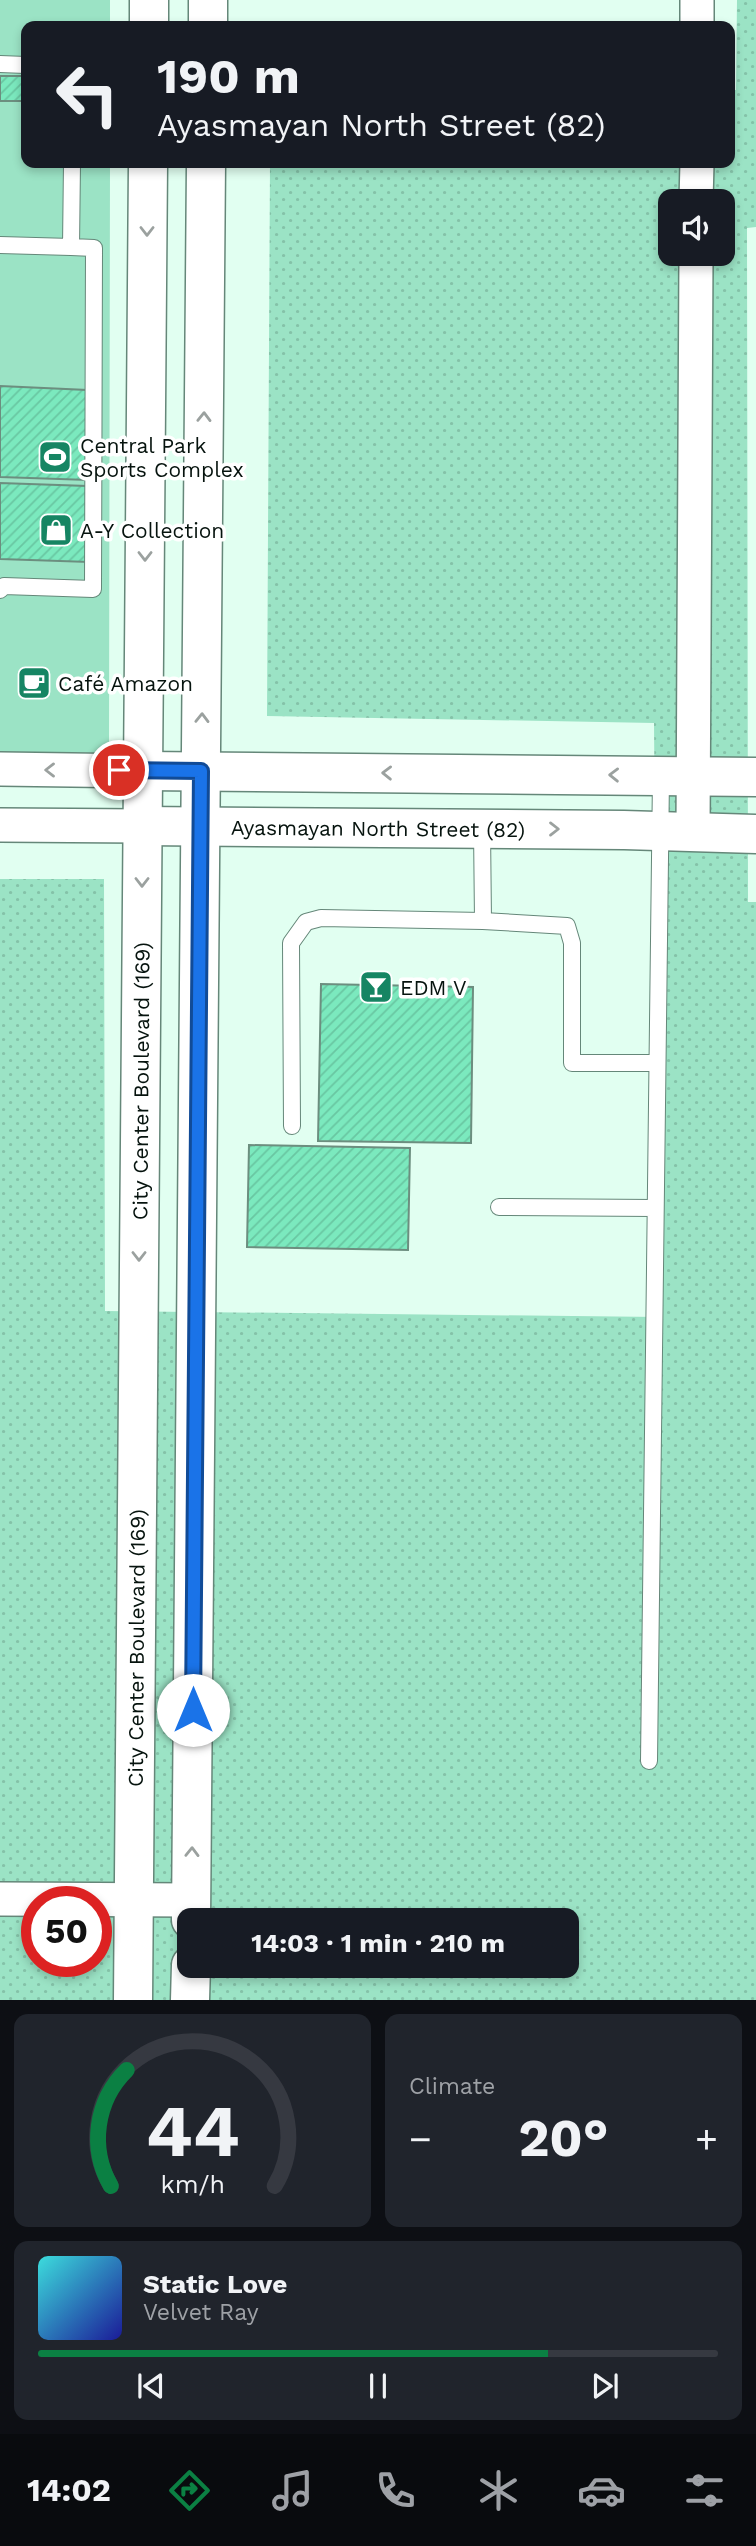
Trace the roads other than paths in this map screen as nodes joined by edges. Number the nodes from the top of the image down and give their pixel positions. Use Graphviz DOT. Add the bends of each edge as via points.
graph roads {
  1 [pos="149,0"];
  2 [pos="208,0"];
  3 [pos="697,0"];
  4 [pos="149,21"];
  5 [pos="208,21"];
  6 [pos="697,21"];
  7 [pos="0,64"];
  8 [pos="21,65"];
  9 [pos="72,168"];
  10 [pos="148,168"];
  11 [pos="206,168"];
  12 [pos="697,168"];
  13 [pos="696,189"];
  14 [pos="0,245"];
  15 [pos="71,247"];
  16 [pos="696,266"];
  17 [pos="0,590"];
  18 [pos="0,769"];
  19 [pos="143,771"];
  20 [pos="201,771"];
  21 [pos="677,776"];
  22 [pos="756,776"];
  23 [pos="0,825"];
  24 [pos="142,826"];
  25 [pos="201,827"];
  26 [pos="482,829"];
  27 [pos="676,832"];
  28 [pos="756,834"];
  29 [pos="483,921"];
  30 [pos="657,1063"];
  31 [pos="292,1126"];
  32 [pos="499,1208"];
  33 [pos="655,1208"];
  34 [pos="649,1761"];
  35 [pos="0,1899"];
  36 [pos="134,1899"];
  37 [pos="181,1908"];
  38 [pos="191,1908"];
  39 [pos="191,1978"];
  40 [pos="133,2000"];
  41 [pos="190,2000"];
  1 -- 4 [label="main road"];
  2 -- 5 [label="main road"];
  3 -- 6 [label="street"];
  7 -- 8 [label="lane"];
  9 -- 15 [label="lane"];
  10 -- 19 [label="main road, City Center Boulevard (169), one-way"];
  20 -- 11 [label="main road, one-way"];
  12 -- 13 [label="street"];
  14 -- 15 [label="lane"];
  15 -- 17 [label="lane" via="94,248 93,589 4,586"];
  16 -- 21 [label="street"];
  19 -- 18 [label="street, one-way"];
  19 -- 20 [label="main road"];
  19 -- 24 [label="main road, City Center Boulevard (169)"];
  21 -- 20 [label="main road, one-way"];
  20 -- 25 [label="main road"];
  21 -- 22 [label="main road"];
  21 -- 27 [label="street"];
  23 -- 24 [label="street, Ayasmayan North Street (82)"];
  24 -- 25 [label="main road, Ayasmayan North Street (82)"];
  24 -- 36 [label="main road, City Center Boulevard (169), one-way"];
  25 -- 26 [label="main road, Ayasmayan North Street (82)"];
  38 -- 25 [label="main road, one-way"];
  26 -- 27 [label="main road, Ayasmayan North Street (82), one-way"];
  26 -- 29 [label="lane"];
  27 -- 28 [label="main road, Ayasmayan North Street (82)"];
  27 -- 30 [label="lane"];
  29 -- 30 [label="lane" via="567,926 572,943 572,1063"];
  29 -- 31 [label="lane" via="321,918 306,922 291,943"];
  30 -- 33 [label="lane"];
  32 -- 33 [label="lane"];
  33 -- 34 [label="lane"];
  35 -- 36 [label="street"];
  36 -- 37 [label="street"];
  36 -- 40 [label="main road, City Center Boulevard (169)"];
  39 -- 41 [label="main road"];
}
